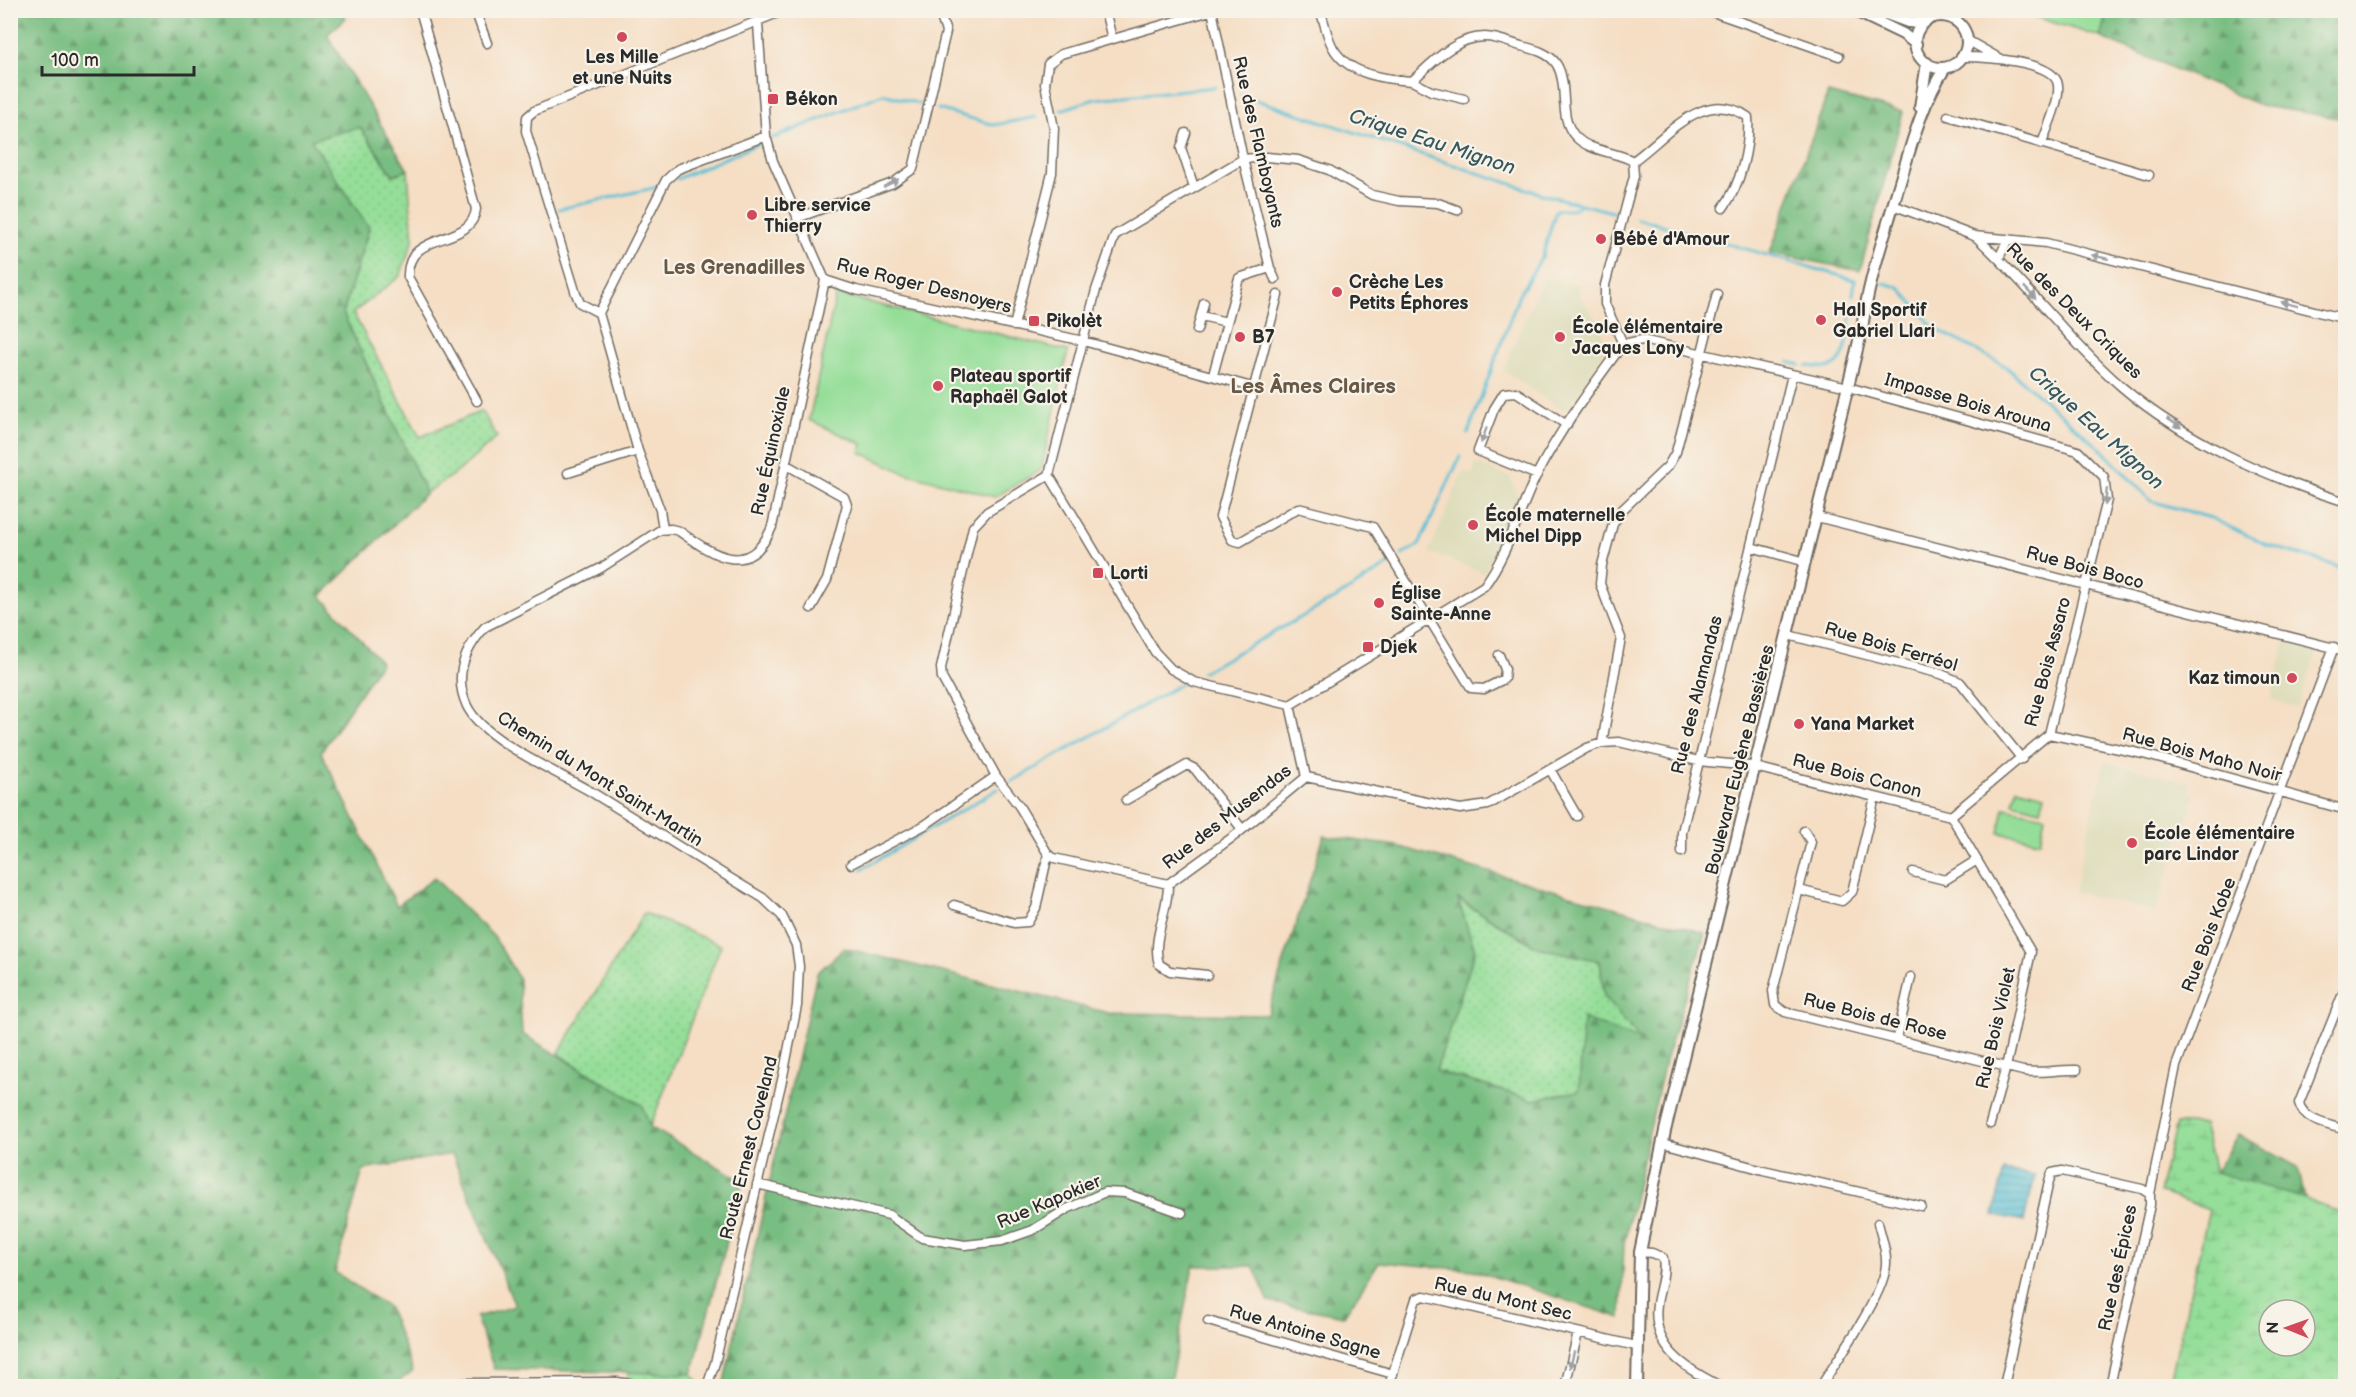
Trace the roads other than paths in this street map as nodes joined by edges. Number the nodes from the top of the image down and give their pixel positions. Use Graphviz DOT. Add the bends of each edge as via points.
graph roads {
  1 [pos="420,10"];
  2 [pos="475,10"];
  3 [pos="757,10"];
  4 [pos="785,10"];
  5 [pos="936,10"];
  6 [pos="1106,10"];
  7 [pos="1320,10"];
  8 [pos="1707,10"];
  9 [pos="1853,10"];
  10 [pos="1876,10"];
  11 [pos="1212,11"];
  12 [pos="1941,13"];
  13 [pos="1958,16"];
  14 [pos="1923,23"];
  15 [pos="758,24"];
  16 [pos="1112,39"];
  17 [pos="1967,40"];
  18 [pos="487,43"];
  19 [pos="1916,44"];
  20 [pos="1839,56"];
  21 [pos="1963,57"];
  22 [pos="1998,57"];
  23 [pos="1927,63"];
  24 [pos="1945,68"];
  25 [pos="1412,81"];
  26 [pos="1464,99"];
  27 [pos="1948,117"];
  28 [pos="1186,133"];
  29 [pos="766,136"];
  30 [pos="2042,144"];
  31 [pos="1911,147"];
  32 [pos="1243,159"];
  33 [pos="1633,161"];
  34 [pos="2149,175"];
  35 [pos="1194,187"];
  36 [pos="1893,206"];
  37 [pos="1723,208"];
  38 [pos="1457,210"];
  39 [pos="797,218"];
  40 [pos="1974,236"];
  41 [pos="2008,239"];
  42 [pos="1999,258"];
  43 [pos="1270,268"];
  44 [pos="1275,279"];
  45 [pos="825,280"];
  46 [pos="1717,294"];
  47 [pos="1278,295"];
  48 [pos="1204,303"];
  49 [pos="599,313"];
  50 [pos="1201,316"];
  51 [pos="2346,319"];
  52 [pos="1227,322"];
  53 [pos="1014,326"];
  54 [pos="1197,330"];
  55 [pos="1083,341"];
  56 [pos="1623,344"];
  57 [pos="1702,354"];
  58 [pos="1213,375"];
  59 [pos="1792,375"];
  60 [pos="1252,387"];
  61 [pos="1848,387"];
  62 [pos="477,401"];
  63 [pos="1567,425"];
  64 [pos="638,451"];
  65 [pos="2078,451"];
  66 [pos="785,464"];
  67 [pos="568,473"];
  68 [pos="1537,475"];
  69 [pos="1049,476"];
  70 [pos="2346,502"];
  71 [pos="1817,517"];
  72 [pos="663,530"];
  73 [pos="1751,547"];
  74 [pos="1806,562"];
  75 [pos="2085,585"];
  76 [pos="811,608"];
  77 [pos="1431,620"];
  78 [pos="1788,635"];
  79 [pos="2334,647"];
  80 [pos="2346,651"];
  81 [pos="1499,655"];
  82 [pos="1290,705"];
  83 [pos="2049,734"];
  84 [pos="1602,743"];
  85 [pos="2022,759"];
  86 [pos="1698,761"];
  87 [pos="1755,767"];
  88 [pos="1551,771"];
  89 [pos="996,776"];
  90 [pos="1306,777"];
  91 [pos="2281,794"];
  92 [pos="1875,797"];
  93 [pos="1126,800"];
  94 [pos="2346,810"];
  95 [pos="1577,816"];
  96 [pos="1951,816"];
  97 [pos="1242,830"];
  98 [pos="1804,831"];
  99 [pos="1682,852"];
  100 [pos="1048,854"];
  101 [pos="1977,860"];
  102 [pos="851,864"];
  103 [pos="1913,872"];
  104 [pos="1168,884"];
  105 [pos="1799,890"];
  106 [pos="954,905"];
  107 [pos="782,916"];
  108 [pos="1207,975"];
  109 [pos="1911,977"];
  110 [pos="2346,986"];
  111 [pos="1897,1038"];
  112 [pos="2006,1067"];
  113 [pos="2077,1070"];
  114 [pos="1990,1124"];
  115 [pos="2346,1130"];
  116 [pos="1663,1143"];
  117 [pos="757,1184"];
  118 [pos="2150,1194"];
  119 [pos="1922,1206"];
  120 [pos="1182,1213"];
  121 [pos="1878,1223"];
  122 [pos="1640,1252"];
  123 [pos="1208,1321"];
  124 [pos="1578,1334"];
  125 [pos="1636,1346"];
  126 [pos="1390,1381"];
  127 [pos="418,1386"];
  128 [pos="645,1386"];
  129 [pos="707,1386"];
  130 [pos="1400,1386"];
  131 [pos="1565,1386"];
  132 [pos="1637,1386"];
  133 [pos="1720,1386"];
  134 [pos="1821,1386"];
  135 [pos="2004,1386"];
  136 [pos="2110,1386"];
  1 -- 62 [label="street" via="476,209 467,227 411,256 408,277"];
  2 -- 18 [label="street"];
  3 -- 15 [label="street, Rue Roger Desnoyers"];
  4 -- 15 [label="street"];
  39 -- 5 [label="street, one-way" via="893,183 913,169 946,32"];
  6 -- 16 [label="street"];
  7 -- 25 [label="street" via="1334,50 1348,66 1386,79"];
  8 -- 20 [label="street"];
  9 -- 19 [label="street"];
  10 -- 14 [label="street"];
  11 -- 16 [label="street"];
  11 -- 32 [label="street, Rue des Flamboyants"];
  12 -- 13 [label="street"];
  12 -- 14 [label="street"];
  13 -- 17 [label="street"];
  14 -- 19 [label="street"];
  15 -- 29 [label="street, Rue Roger Desnoyers"];
  15 -- 49 [label="street" via="527,117 526,131 576,294 580,303"];
  16 -- 53 [label="street" via="1061,54 1048,64 1046,84 1054,128 1052,174"];
  17 -- 21 [label="street"];
  17 -- 22 [label="street"];
  19 -- 23 [label="street" via="1918,54"];
  21 -- 22 [label="street"];
  21 -- 24 [label="street"];
  22 -- 30 [label="street" via="2046,71 2056,78 2056,100"];
  23 -- 24 [label="street"];
  23 -- 31 [label="street, Boulevard Eugène Bassières"];
  24 -- 31 [label="street, Boulevard Eugène Bassières"];
  25 -- 26 [label="street" via="1431,91"];
  25 -- 33 [label="street" via="1443,53 1466,40 1486,37 1531,48 1557,64 1573,135 1587,146"];
  27 -- 30 [label="street"];
  28 -- 35 [label="street" via="1181,148"];
  29 -- 39 [label="street, Rue Roger Desnoyers"];
  29 -- 49 [label="street" via="678,170 666,180"];
  30 -- 34 [label="street"];
  31 -- 36 [label="street, Boulevard Eugène Bassières"];
  32 -- 35 [label="street"];
  32 -- 38 [label="street" via="1298,159 1329,170 1372,195 1399,201 1438,202"];
  32 -- 43 [label="street, Rue des Flamboyants"];
  33 -- 37 [label="street" via="1703,108 1739,111 1748,117 1749,135 1733,195"];
  33 -- 56 [label="street" via="1634,176 1605,285 1605,304"];
  35 -- 55 [label="street" via="1115,235"];
  36 -- 40 [label="street, Rue des Deux Criques"];
  36 -- 61 [label="street, Boulevard Eugène Bassières" via="1867,291 1863,329"];
  39 -- 45 [label="street, Rue Roger Desnoyers"];
  40 -- 41 [label="street, Rue des Deux Criques"];
  40 -- 42 [label="street, Rue des Deux Criques"];
  41 -- 42 [label="street"];
  51 -- 41 [label="street, Rue des Deux Criques, one-way" via="2046,243"];
  42 -- 70 [label="street, Rue des Deux Criques, one-way" via="2123,388 2179,427 2227,453"];
  43 -- 44 [label="street, Rue des Flamboyants"];
  43 -- 52 [label="street" via="1239,278"];
  45 -- 53 [label="street, Rue Roger Desnoyers"];
  45 -- 66 [label="street, Rue Équinoxiale"];
  46 -- 57 [label="street"];
  47 -- 60 [label="street"];
  48 -- 50 [label="street"];
  49 -- 64 [label="street"];
  50 -- 52 [label="street"];
  50 -- 54 [label="street"];
  52 -- 58 [label="street"];
  53 -- 55 [label="street, Rue Roger Desnoyers"];
  55 -- 58 [label="street, Rue Roger Desnoyers"];
  55 -- 69 [label="street"];
  56 -- 57 [label="street, Impasse Bois Arouna" via="1642,340"];
  56 -- 63 [label="street"];
  57 -- 59 [label="street, Impasse Bois Arouna"];
  57 -- 84 [label="street" via="1676,452 1668,466 1622,510 1613,524 1602,565 1600,584 1621,638"];
  58 -- 60 [label="street, Rue Roger Desnoyers"];
  59 -- 61 [label="street, Impasse Bois Arouna"];
  59 -- 73 [label="street, Rue des Alamandas"];
  60 -- 77 [label="street" via="1220,517 1232,540 1240,542 1298,508 1373,526"];
  61 -- 65 [label="street, Impasse Bois Arouna"];
  61 -- 71 [label="street, Boulevard Eugène Bassières"];
  63 -- 68 [label="street"];
  63 -- 68 [label="street, one-way" via="1516,392 1504,393 1494,409 1478,451"];
  64 -- 67 [label="street"];
  64 -- 72 [label="street" via="660,510"];
  65 -- 75 [label="street, Rue Bois Assaro, one-way" via="2104,477 2108,488"];
  66 -- 72 [label="street, Rue Équinoxiale" via="768,536 745,556 716,556 679,531"];
  66 -- 76 [label="street" via="844,497 847,505 827,580"];
  68 -- 77 [label="street" via="1490,578 1484,586"];
  69 -- 82 [label="street" via="1155,652 1171,669 1194,682"];
  69 -- 89 [label="street" via="987,512 973,527 941,668 942,678"];
  71 -- 74 [label="street, Boulevard Eugène Bassières"];
  71 -- 75 [label="street, Rue Bois Boco"];
  72 -- 107 [label="street, Chemin du Mont Saint-Martin" via="601,568 485,627 470,643 464,657 461,683 466,705 499,740 764,898"];
  73 -- 74 [label="street"];
  73 -- 86 [label="street, Rue des Alamandas"];
  74 -- 78 [label="street, Boulevard Eugène Bassières"];
  75 -- 79 [label="street, Rue Bois Boco"];
  75 -- 83 [label="street, Rue Bois Assaro"];
  77 -- 81 [label="street" via="1472,688 1484,689 1504,679 1505,669"];
  77 -- 82 [label="street"];
  78 -- 85 [label="street, Rue Bois Ferréol" via="1960,682"];
  78 -- 87 [label="street, Boulevard Eugène Bassières"];
  79 -- 80 [label="street, Rue Bois Boco"];
  79 -- 91 [label="street, Rue Bois Kobe"];
  82 -- 90 [label="street, Rue des Musendas"];
  83 -- 85 [label="street, Rue Bois Assaro"];
  83 -- 91 [label="street, Rue Bois Maho Noir" via="2143,754"];
  84 -- 86 [label="street, Rue Bois Canon" via="1619,742"];
  84 -- 88 [label="street"];
  85 -- 96 [label="street, Rue Bois Assaro"];
  86 -- 87 [label="street, Rue Bois Canon"];
  86 -- 99 [label="street, Rue des Alamandas" via="1682,832"];
  87 -- 92 [label="street, Rue Bois Canon"];
  87 -- 116 [label="street, Boulevard Eugène Bassières"];
  88 -- 90 [label="street" via="1488,805 1460,809"];
  88 -- 95 [label="street"];
  89 -- 100 [label="street"];
  89 -- 102 [label="street" via="925,825"];
  90 -- 97 [label="street, Rue des Musendas"];
  91 -- 94 [label="street, Rue Bois Maho Noir"];
  91 -- 118 [label="street, Rue Bois Kobe" via="2176,1066"];
  92 -- 96 [label="street, Rue Bois Canon"];
  92 -- 105 [label="street" via="1852,892 1842,901"];
  93 -- 97 [label="street" via="1187,765 1195,769"];
  96 -- 101 [label="street, Rue Bois Violet"];
  97 -- 104 [label="street, Rue des Musendas"];
  98 -- 105 [label="street, Rue Bois de Rose" via="1811,842"];
  100 -- 104 [label="street, Rue des Musendas"];
  100 -- 106 [label="street" via="1036,908 1028,922 1014,923"];
  101 -- 103 [label="street" via="1945,880"];
  101 -- 112 [label="street, Rue Bois Violet" via="2031,952"];
  104 -- 108 [label="street" via="1158,945 1159,964 1170,971"];
  105 -- 111 [label="street, Rue Bois de Rose" via="1773,991 1775,1005 1785,1012"];
  107 -- 117 [label="street, Route Ernest Caveland" via="796,945 797,1006"];
  109 -- 111 [label="street"];
  110 -- 115 [label="street" via="2300,1103 2307,1116"];
  111 -- 112 [label="street, Rue Bois de Rose"];
  112 -- 113 [label="street, Rue Bois de Rose" via="2037,1073"];
  112 -- 114 [label="street, Rue Bois Violet"];
  116 -- 119 [label="street"];
  116 -- 122 [label="street, Boulevard Eugène Bassières"];
  117 -- 120 [label="street, Rue Kapokier" via="889,1215 922,1238 965,1245 1002,1241 1033,1230 1105,1192 1125,1193"];
  117 -- 129 [label="street, Route Ernest Caveland"];
  118 -- 135 [label="street, Rue des Épices" via="2142,1189 2052,1173"];
  118 -- 136 [label="street, Rue des Épices"];
  121 -- 134 [label="street" via="1887,1262 1885,1277 1874,1302"];
  122 -- 125 [label="street, Boulevard Eugène Bassières"];
  122 -- 133 [label="street" via="1652,1252 1663,1258 1665,1267 1657,1307 1664,1348"];
  123 -- 126 [label="street, Rue Antoine Sagne"];
  124 -- 125 [label="street, Rue du Mont Sec"];
  124 -- 126 [label="street, Rue du Mont Sec" via="1424,1296 1416,1299"];
  124 -- 131 [label="street, one-way"];
  125 -- 132 [label="street, Boulevard Eugène Bassières"];
  126 -- 130 [label="street, Rue Antoine Sagne"];
  127 -- 128 [label="street" via="617,1382"];
}
